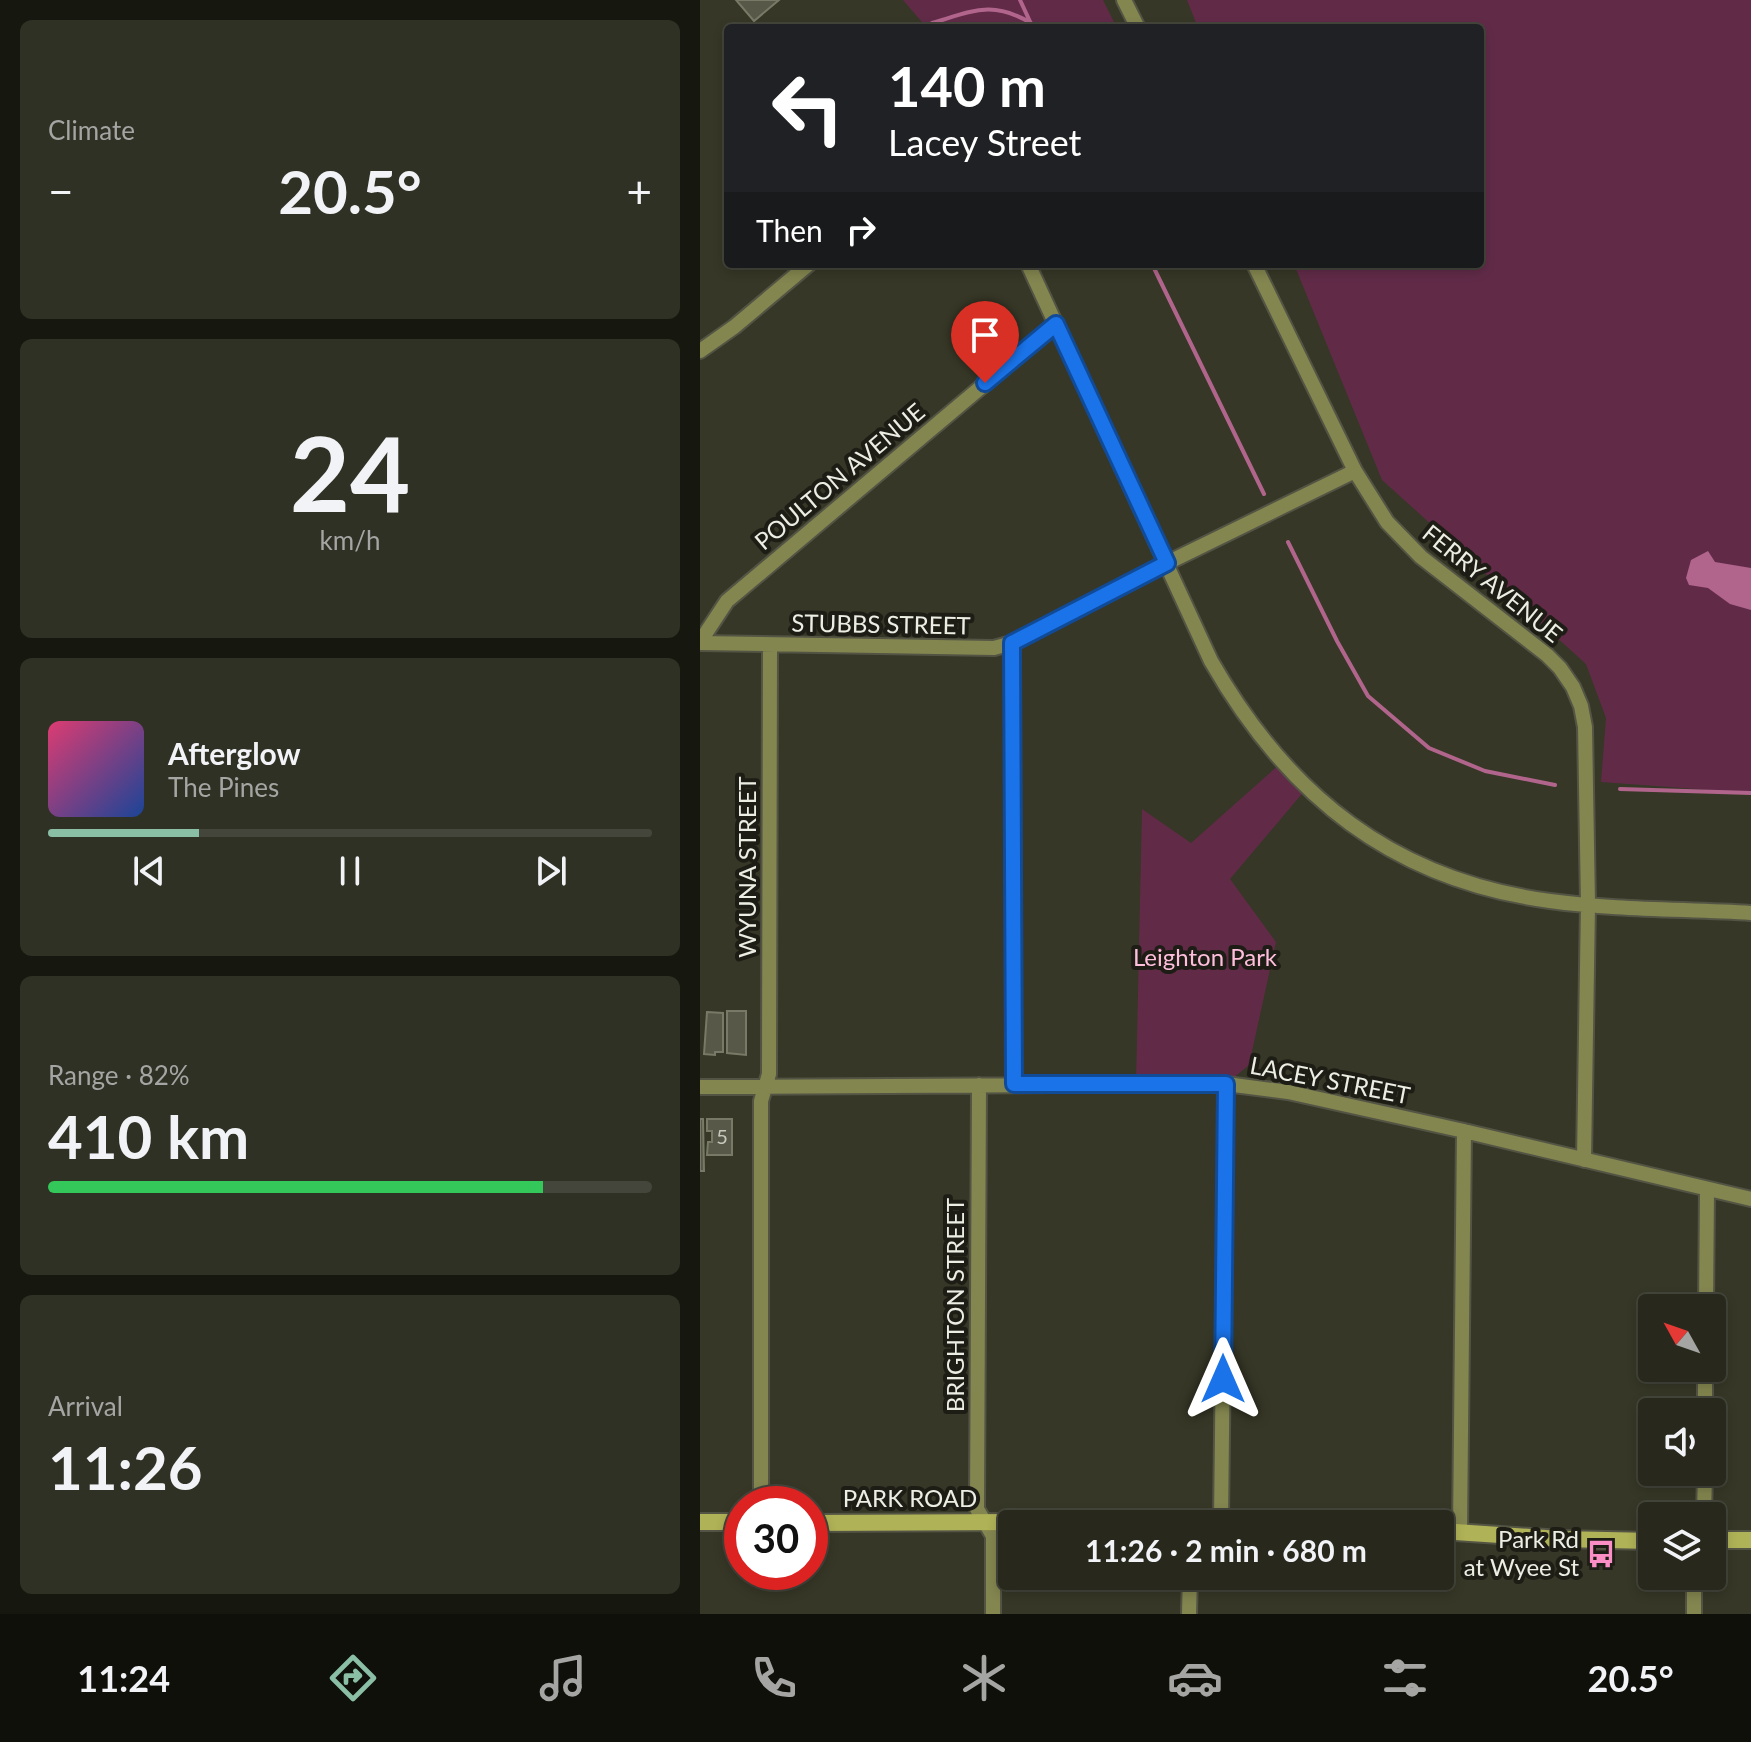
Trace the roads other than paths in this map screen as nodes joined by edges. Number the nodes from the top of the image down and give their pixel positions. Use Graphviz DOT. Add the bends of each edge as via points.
graph roads {
  1 [pos="1124,0"];
  2 [pos="1136,24"];
  3 [pos="804,268"];
  4 [pos="1030,268"];
  5 [pos="1256,268"];
  6 [pos="1056,324"];
  7 [pos="700,351"];
  8 [pos="1355,471"];
  9 [pos="1167,563"];
  10 [pos="700,642"];
  11 [pos="1012,643"];
  12 [pos="770,646"];
  13 [pos="1588,904"];
  14 [pos="1751,913"];
  15 [pos="1014,1084"];
  16 [pos="1226,1084"];
  17 [pos="979,1085"];
  18 [pos="700,1087"];
  19 [pos="765,1087"];
  20 [pos="1464,1131"];
  21 [pos="1584,1160"];
  22 [pos="1707,1189"];
  23 [pos="1751,1199"];
  24 [pos="1706,1294"];
  25 [pos="761,1486"];
  26 [pos="1221,1510"];
  27 [pos="700,1522"];
  28 [pos="724,1522"];
  29 [pos="985,1522"];
  30 [pos="998,1522"];
  31 [pos="828,1523"];
  32 [pos="1454,1532"];
  33 [pos="1460,1532"];
  34 [pos="1726,1540"];
  35 [pos="1751,1540"];
  36 [pos="1638,1541"];
  37 [pos="1190,1590"];
  38 [pos="1694,1590"];
  39 [pos="993,1614"];
  40 [pos="1189,1614"];
  41 [pos="1694,1614"];
  1 -- 2 [label="street"];
  3 -- 7 [label="street"];
  4 -- 6 [label="street"];
  5 -- 8 [label="street, FERRY AVENUE"];
  6 -- 9 [label="street"];
  6 -- 10 [label="street, POULTON AVENUE" via="727,601"];
  8 -- 9 [label="street, STUBBS STREET"];
  8 -- 13 [label="street, FERRY AVENUE" via="1401,539 1547,655 1573,687 1585,727"];
  9 -- 11 [label="street, STUBBS STREET"];
  9 -- 13 [label="street" via="1230,694 1281,763 1326,805 1378,842 1444,874 1514,894"];
  10 -- 12 [label="street, STUBBS STREET"];
  11 -- 12 [label="street, STUBBS STREET" via="975,649"];
  11 -- 15 [label="street"];
  12 -- 19 [label="street, WYUNA STREET"];
  13 -- 14 [label="street"];
  13 -- 21 [label="street, FERRY AVENUE"];
  15 -- 16 [label="street, LACEY STREET"];
  15 -- 17 [label="street, LACEY STREET"];
  16 -- 20 [label="street, LACEY STREET" via="1288,1092"];
  16 -- 26 [label="street"];
  17 -- 19 [label="street, LACEY STREET"];
  17 -- 29 [label="street, BRIGHTON STREET" via="977,1509"];
  18 -- 19 [label="street, LACEY STREET"];
  19 -- 25 [label="street, WYUNA STREET"];
  20 -- 21 [label="street, LACEY STREET"];
  20 -- 33 [label="street"];
  21 -- 22 [label="street, LACEY STREET"];
  22 -- 23 [label="street, LACEY STREET"];
  22 -- 24 [label="street"];
  27 -- 28 [label="main road"];
  29 -- 30 [label="main road, PARK ROAD"];
  29 -- 31 [label="main road, PARK ROAD"];
  29 -- 39 [label="street, BRIGHTON STREET" via="993,1536"];
  32 -- 33 [label="main road"];
  33 -- 36 [label="main road"];
  34 -- 35 [label="main road"];
  37 -- 40 [label="street"];
  38 -- 41 [label="street"];
}
